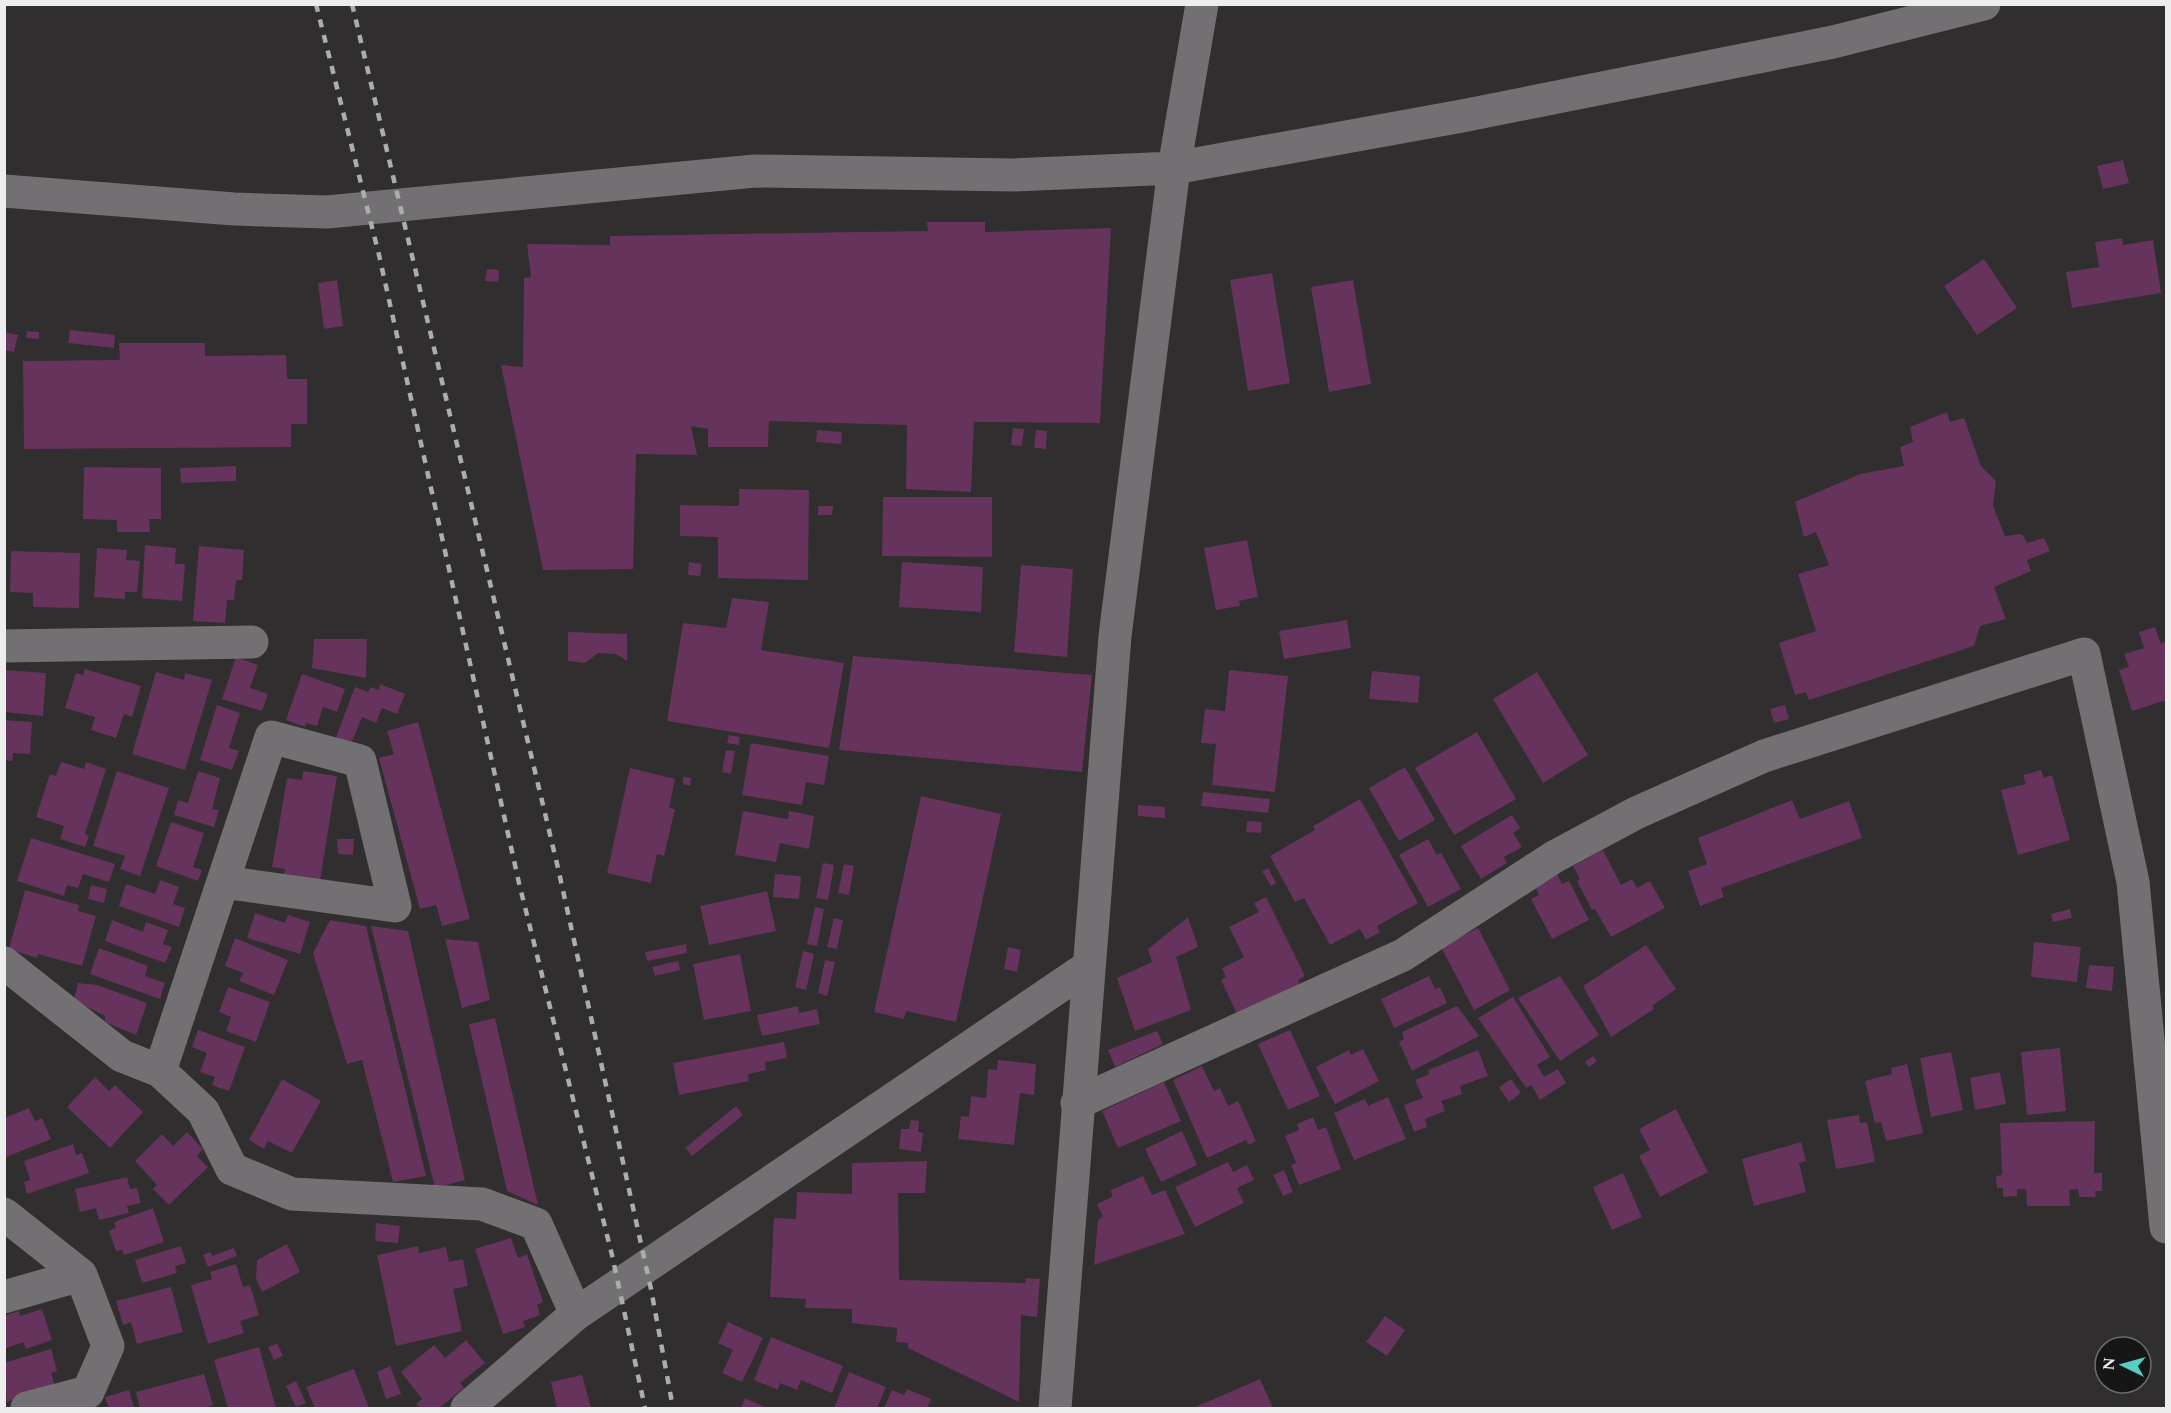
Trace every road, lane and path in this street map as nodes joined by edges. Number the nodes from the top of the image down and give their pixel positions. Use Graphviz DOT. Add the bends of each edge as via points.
graph roads {
  1 [pos="1202,4"];
  2 [pos="1983,4"];
  3 [pos="1174,168"];
  4 [pos="4,191"];
  5 [pos="252,642"];
  6 [pos="4,646"];
  7 [pos="223,882"];
  8 [pos="4,963"];
  9 [pos="1088,967"];
  10 [pos="160,1071"];
  11 [pos="1077,1103"];
  12 [pos="4,1214"];
  13 [pos="2166,1227"];
  14 [pos="81,1275"];
  15 [pos="4,1297"];
  16 [pos="576,1314"];
  17 [pos="27,1408"];
  18 [pos="467,1408"];
  19 [pos="1055,1408"];
  1 -- 3 [label="street"];
  2 -- 3 [label="street" via="1833,42 1462,116"];
  3 -- 4 [label="street" via="1013,175 755,171 327,212 234,209"];
  3 -- 9 [label="street" via="1114,636"];
  5 -- 6 [label="street"];
  7 -- 7 [label="street" via="394,906 360,760 271,737"];
  7 -- 10 [label="street"];
  8 -- 10 [label="street" via="122,1056"];
  9 -- 11 [label="street"];
  9 -- 16 [label="street"];
  10 -- 16 [label="street" via="203,1111 232,1169 292,1194 482,1204 536,1224"];
  11 -- 13 [label="street" via="1403,955 1554,857 1657,803 1764,756 2084,654 2133,882"];
  11 -- 19 [label="street"];
  12 -- 14 [label="street"];
  14 -- 15 [label="street"];
  14 -- 17 [label="street" via="108,1346 88,1392"];
  16 -- 18 [label="street"];
}
